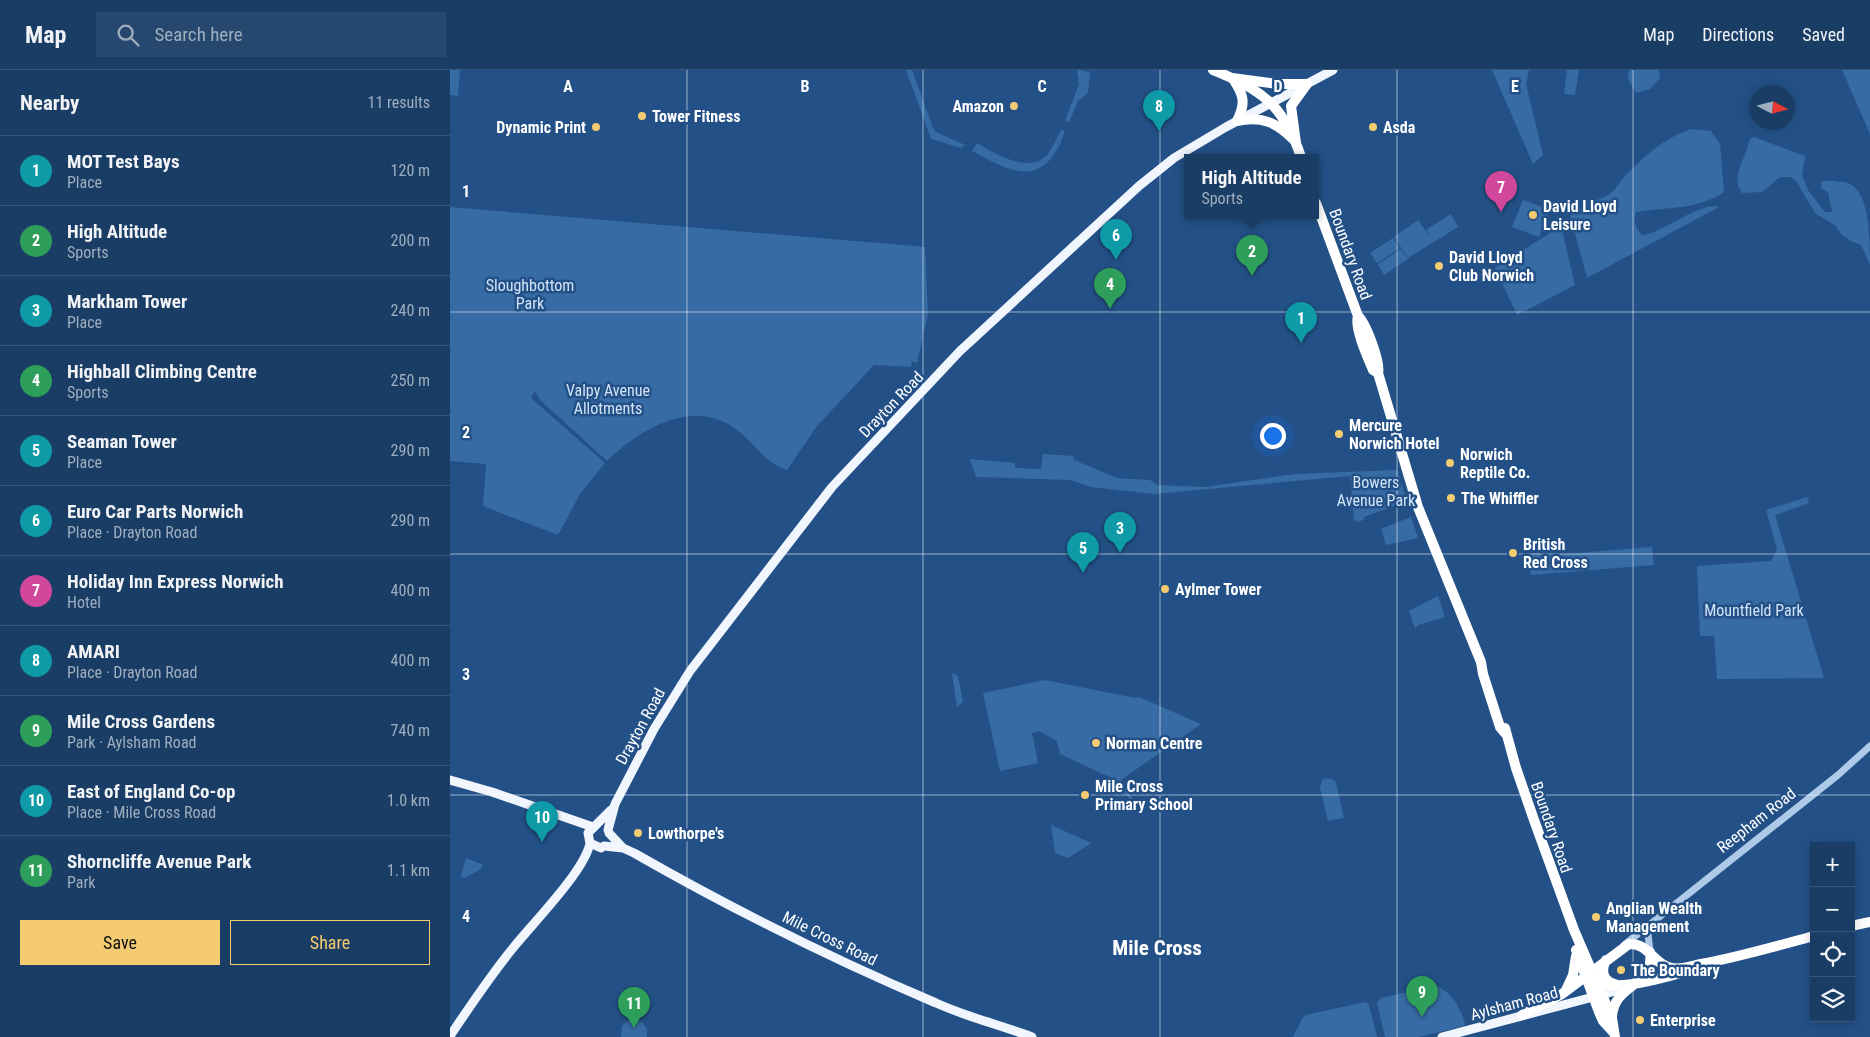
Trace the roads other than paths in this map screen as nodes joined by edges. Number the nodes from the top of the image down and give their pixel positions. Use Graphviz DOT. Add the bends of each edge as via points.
graph roads {
  1 [pos="1212,70"];
  2 [pos="1333,70"];
  3 [pos="1232,78"];
  4 [pos="1307,84"];
  5 [pos="1271,104"];
  6 [pos="1237,121"];
  7 [pos="1296,143"];
  8 [pos="1300,154"];
  9 [pos="1319,211"];
  10 [pos="1870,746"];
  11 [pos="450,780"];
  12 [pos="615,804"];
  13 [pos="573,821"];
  14 [pos="595,827"];
  15 [pos="608,831"];
  16 [pos="589,841"];
  17 [pos="603,847"];
  18 [pos="623,848"];
  19 [pos="585,858"];
  20 [pos="1660,916"];
  21 [pos="1870,922"];
  22 [pos="1855,925"];
  23 [pos="1574,930"];
  24 [pos="1810,937"];
  25 [pos="1622,947"];
  26 [pos="1650,952"];
  27 [pos="1576,953"];
  28 [pos="1606,960"];
  29 [pos="1719,961"];
  30 [pos="1640,982"];
  31 [pos="1624,986"];
  32 [pos="1594,987"];
  33 [pos="1562,994"];
  34 [pos="1546,1004"];
  35 [pos="1522,1015"];
  36 [pos="1612,1018"];
  37 [pos="1614,1034"];
  38 [pos="450,1036"];
  39 [pos="1032,1037"];
  40 [pos="1442,1037"];
  1 -- 3 [label="highway"];
  2 -- 4 [label="main road, Drayton Road"];
  3 -- 4 [label="highway"];
  3 -- 5 [label="highway"];
  3 -- 6 [label="highway" via="1244,102"];
  4 -- 5 [label="main road, Drayton Road"];
  4 -- 7 [label="highway" via="1292,106"];
  5 -- 6 [label="main road, Drayton Road"];
  5 -- 7 [label="highway" via="1287,121"];
  6 -- 7 [label="highway" via="1252,118 1274,123"];
  6 -- 12 [label="main road, Drayton Road" via="1174,158 1139,186 960,352 832,487 681,683"];
  7 -- 8 [label="highway"];
  9 -- 23 [label="highway, Boundary Road" via="1380,367 1378,373 1418,507 1497,694 1505,733"];
  10 -- 20 [label="street, Reepham Road"];
  11 -- 13 [label="main road"];
  12 -- 14 [label="main road, Drayton Road"];
  12 -- 15 [label="main road, Drayton Road"];
  13 -- 14 [label="main road"];
  13 -- 16 [label="main road"];
  14 -- 15 [label="main road"];
  14 -- 16 [label="main road, Drayton Road" via="588,833"];
  15 -- 17 [label="main road, Drayton Road" via="610,838"];
  15 -- 18 [label="main road, Mile Cross Road"];
  16 -- 17 [label="main road"];
  16 -- 19 [label="main road, Drayton Road"];
  17 -- 18 [label="main road, Mile Cross Road"];
  17 -- 19 [label="main road, Drayton Road"];
  18 -- 39 [label="main road, Mile Cross Road" via="734,908 896,986"];
  19 -- 38 [label="main road, Drayton Road" via="505,958"];
  20 -- 25 [label="street, Reepham Road"];
  20 -- 26 [label="street, Reepham Road" via="1648,934"];
  21 -- 22 [label="highway"];
  23 -- 27 [label="highway, Boundary Road"];
  23 -- 28 [label="highway, Boundary Road" via="1591,957"];
  23 -- 32 [label="highway, Boundary Road"];
  24 -- 29 [label="highway"];
  25 -- 26 [label="highway" via="1636,944"];
  25 -- 28 [label="highway, Reepham Road"];
  26 -- 29 [label="highway" via="1664,965 1673,968"];
  26 -- 30 [label="highway, Reepham Road" via="1651,966"];
  27 -- 32 [label="highway, Boundary Road"];
  27 -- 33 [label="highway" via="1573,975"];
  28 -- 31 [label="highway" via="1602,970 1606,979"];
  28 -- 32 [label="highway, Reepham Road"];
  29 -- 30 [label="highway" via="1695,970"];
  30 -- 31 [label="highway"];
  31 -- 32 [label="highway"];
  31 -- 36 [label="highway" via="1615,1001"];
  32 -- 33 [label="highway, Reepham Road"];
  32 -- 34 [label="highway"];
  32 -- 35 [label="main road, Aylsham Road"];
  32 -- 36 [label="highway"];
  32 -- 37 [label="highway"];
  33 -- 34 [label="highway, Reepham Road"];
  34 -- 35 [label="highway"];
  35 -- 40 [label="main road, Aylsham Road"];
  36 -- 37 [label="highway"];
}
